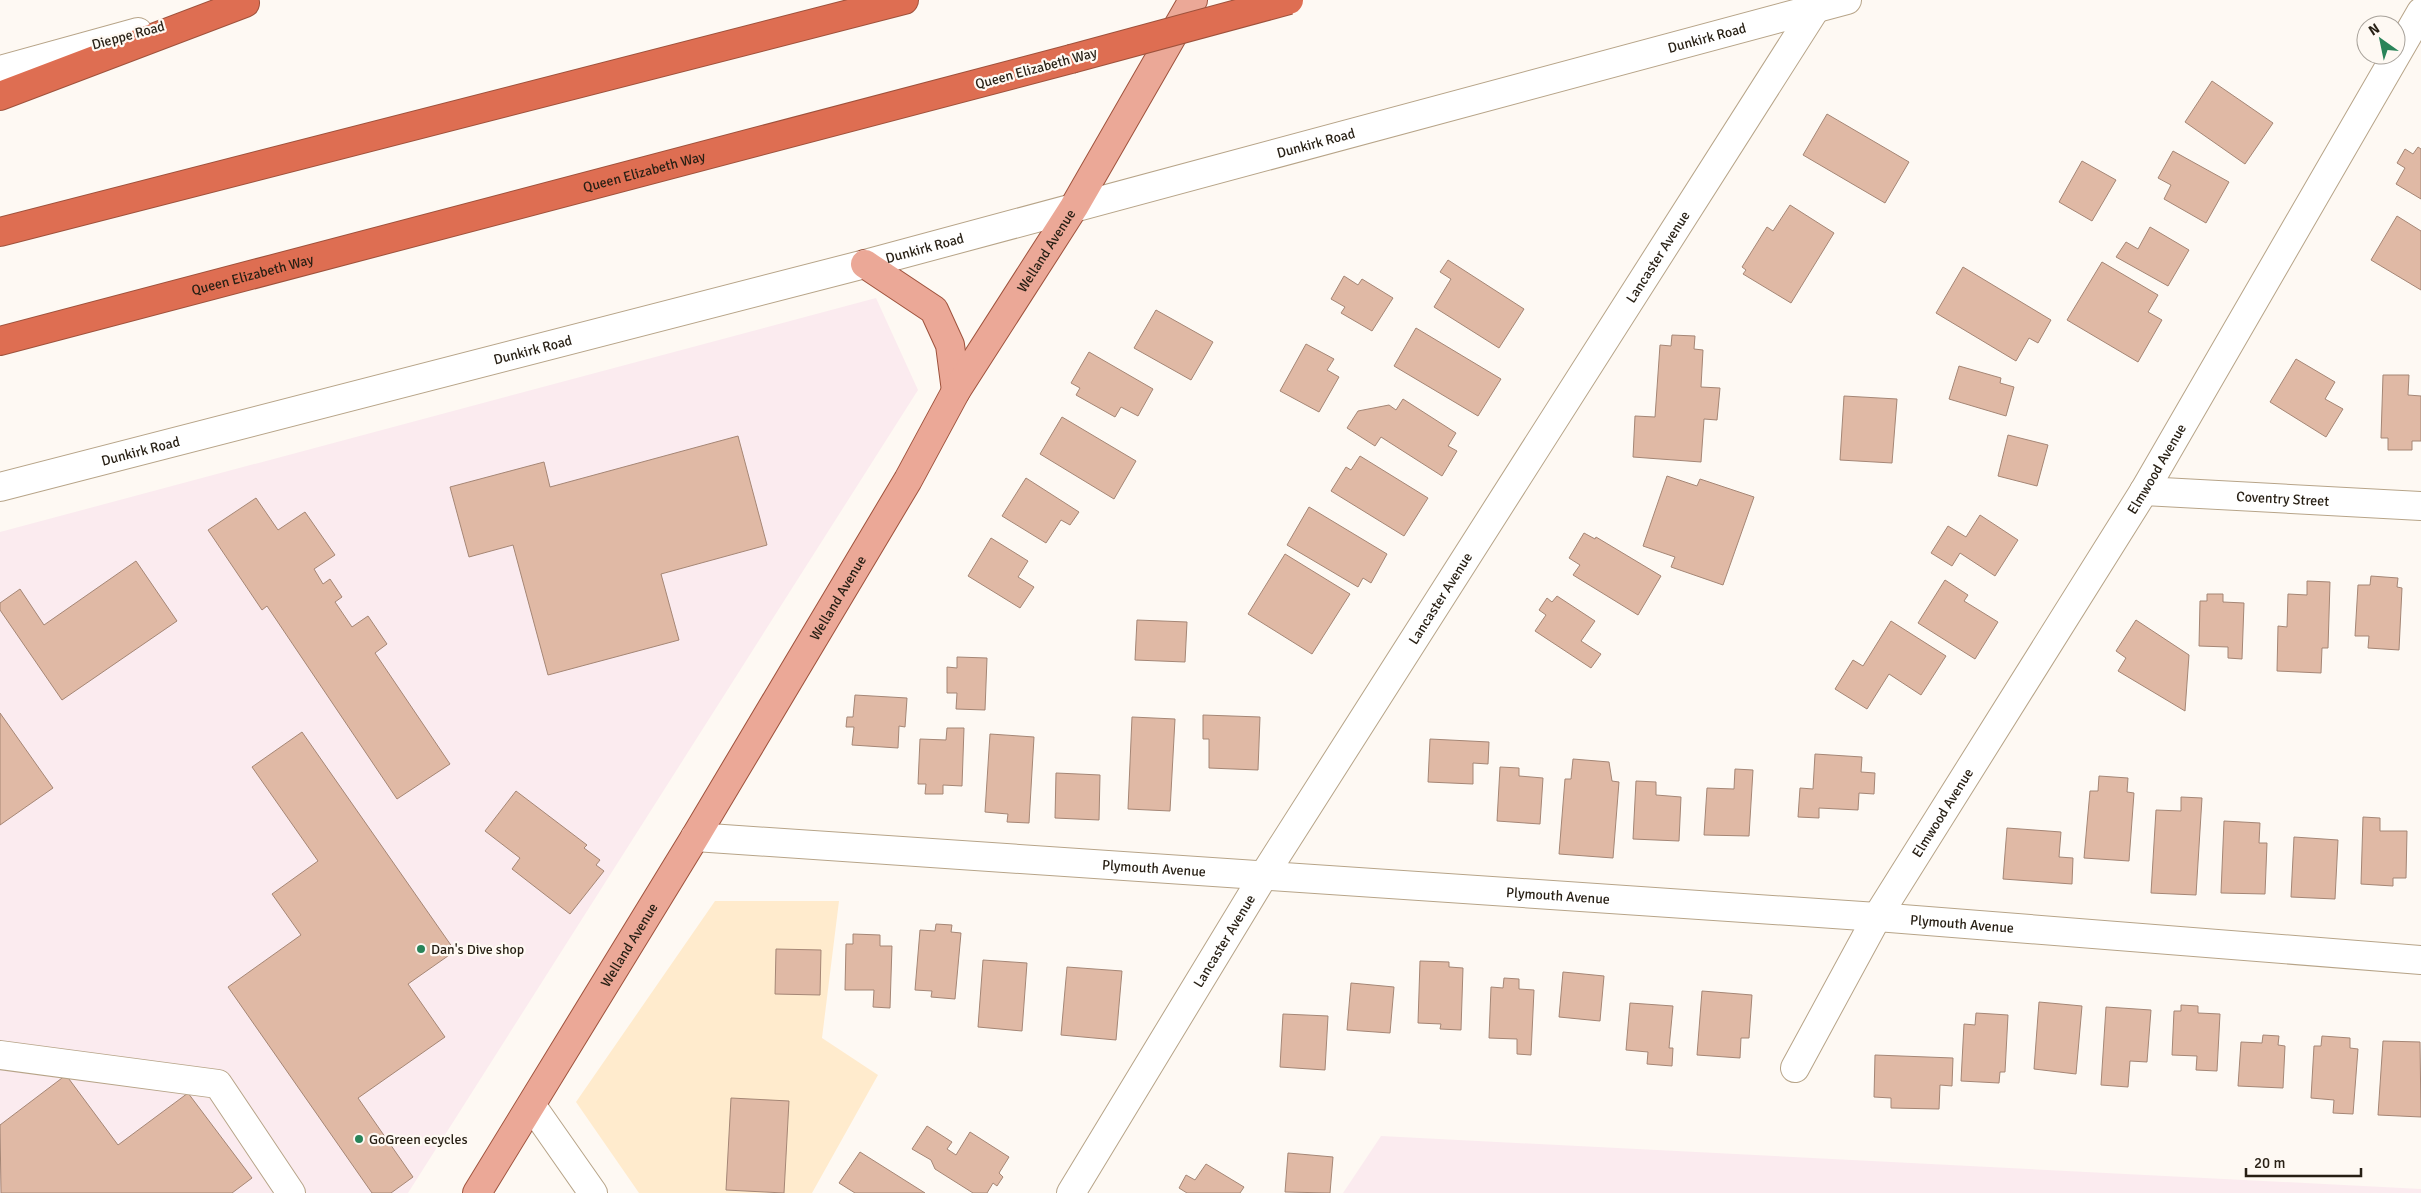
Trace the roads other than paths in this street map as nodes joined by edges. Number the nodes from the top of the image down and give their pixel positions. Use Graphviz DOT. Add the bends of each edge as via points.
graph roads {
  1 [pos="904,0"];
  2 [pos="1193,0"];
  3 [pos="1289,0"];
  4 [pos="1847,0"];
  5 [pos="250,2"];
  6 [pos="1816,8"];
  7 [pos="2421,12"];
  8 [pos="0,70"];
  9 [pos="0,96"];
  10 [pos="1074,207"];
  11 [pos="0,232"];
  12 [pos="865,264"];
  13 [pos="0,341"];
  14 [pos="956,391"];
  15 [pos="0,487"];
  16 [pos="2144,491"];
  17 [pos="2421,506"];
  18 [pos="695,837"];
  19 [pos="1264,875"];
  20 [pos="1878,917"];
  21 [pos="2421,960"];
  22 [pos="0,1055"];
  23 [pos="1795,1068"];
  24 [pos="532,1106"];
  25 [pos="291,1193"];
  26 [pos="476,1193"];
  27 [pos="594,1193"];
  28 [pos="1071,1193"];
  1 -- 11 [label="highway"];
  2 -- 10 [label="main road, Welland Avenue"];
  3 -- 13 [label="highway, Queen Elizabeth Way, bridge"];
  4 -- 6 [label="street, Dunkirk Road"];
  5 -- 8 [label="street, Dieppe Road"];
  5 -- 9 [label="highway"];
  6 -- 10 [label="street, Dunkirk Road"];
  6 -- 19 [label="street, Lancaster Avenue"];
  7 -- 16 [label="street, Elmwood Avenue"];
  10 -- 12 [label="street, Dunkirk Road"];
  10 -- 14 [label="main road, Welland Avenue"];
  12 -- 14 [label="main road" via="934,310 950,345"];
  12 -- 15 [label="street, Dunkirk Road"];
  14 -- 18 [label="main road, Welland Avenue" via="908,480"];
  16 -- 17 [label="street, Coventry Street"];
  16 -- 20 [label="street, Elmwood Avenue"];
  18 -- 19 [label="street, Plymouth Avenue"];
  18 -- 24 [label="main road, Welland Avenue"];
  19 -- 20 [label="street, Plymouth Avenue"];
  19 -- 28 [label="street, Lancaster Avenue"];
  20 -- 21 [label="street, Plymouth Avenue"];
  20 -- 23 [label="street, Elmwood Avenue"];
  22 -- 25 [label="street" via="218,1084"];
  24 -- 26 [label="main road, Welland Avenue"];
  24 -- 27 [label="street"];
}
